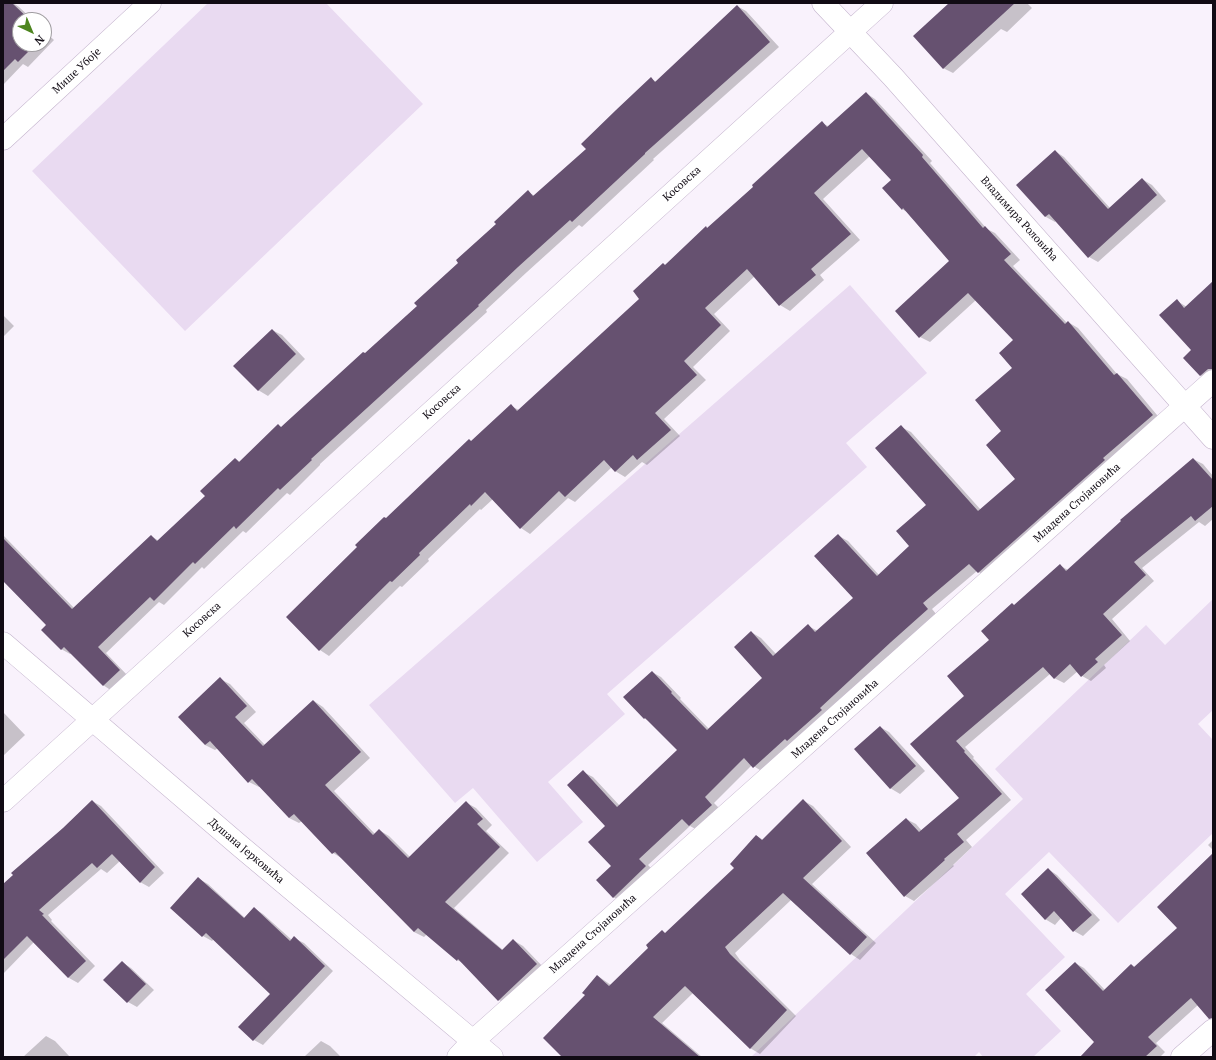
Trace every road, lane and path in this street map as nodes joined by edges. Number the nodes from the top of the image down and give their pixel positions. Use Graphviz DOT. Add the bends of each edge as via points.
graph roads {
  1 [pos="150,3"];
  2 [pos="823,3"];
  3 [pos="882,3"];
  4 [pos="850,32"];
  5 [pos="3,139"];
  6 [pos="1213,381"];
  7 [pos="1185,406"];
  8 [pos="1213,438"];
  9 [pos="3,643"];
  10 [pos="92,720"];
  11 [pos="3,801"];
  12 [pos="1213,1030"];
  13 [pos="474,1041"];
  14 [pos="458,1057"];
  15 [pos="492,1057"];
  16 [pos="1182,1057"];
  1 -- 5 [label="street, Мише Убоје"];
  2 -- 4 [label="street, Владимира Роловића"];
  3 -- 4 [label="street, Косовска"];
  4 -- 7 [label="street, Владимира Роловића" via="893,77"];
  4 -- 10 [label="street, Косовска"];
  6 -- 7 [label="street, Младена Стојановића"];
  7 -- 8 [label="street, Владимира Роловића"];
  7 -- 13 [label="street, Младена Стојановића"];
  9 -- 10 [label="street, Душана Јерковића"];
  10 -- 11 [label="street, Косовска"];
  10 -- 13 [label="street, Душана Јерковића"];
  12 -- 16 [label="street"];
  13 -- 14 [label="street, Младена Стојановића"];
  13 -- 15 [label="street, Душана Јерковића"];
}
